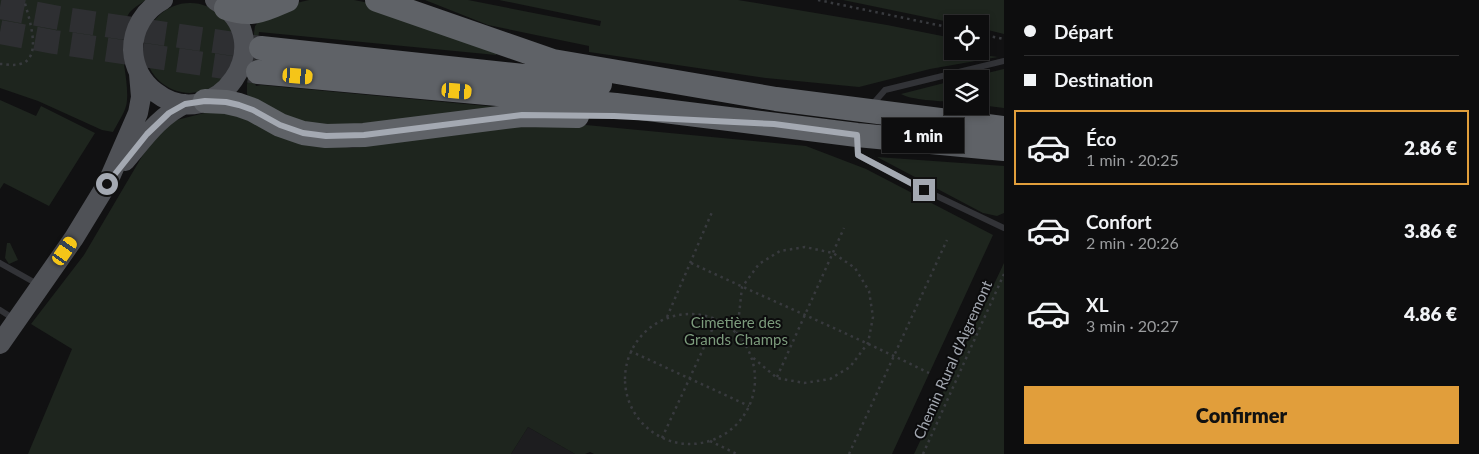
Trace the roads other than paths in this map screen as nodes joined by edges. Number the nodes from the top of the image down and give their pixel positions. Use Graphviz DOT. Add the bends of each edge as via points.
graph roads {
  1 [pos="162,0"];
  2 [pos="287,0"];
  3 [pos="377,0"];
  4 [pos="219,3"];
  5 [pos="261,48"];
  6 [pos="1004,61"];
  7 [pos="258,72"];
  8 [pos="139,74"];
  9 [pos="776,99"];
  10 [pos="195,102"];
  11 [pos="867,111"];
  12 [pos="774,124"];
  13 [pos="1004,128"];
  14 [pos="857,135"];
  15 [pos="1004,149"];
  16 [pos="107,184"];
  17 [pos="1004,228"];
  18 [pos="0,263"];
  19 [pos="40,286"];
  20 [pos="8,315"];
  21 [pos="0,344"];
  1 -- 8 [label="main road" via="148,10 137,30 133,52"];
  2 -- 4 [label="highway" via="259,12 243,12"];
  3 -- 9 [label="highway" via="553,61"];
  4 -- 10 [label="main road" via="234,16 241,31 243,59 231,85 218,96"];
  5 -- 9 [label="highway" via="619,86"];
  6 -- 11 [label="lane" via="885,90"];
  7 -- 12 [label="highway" via="616,105"];
  8 -- 10 [label="main road" via="158,95 168,100"];
  8 -- 16 [label="main road" via="141,97 138,112"];
  9 -- 11 [label="highway"];
  10 -- 12 [label="highway" via="239,105 280,125 326,136 364,135 522,115"];
  10 -- 16 [label="main road" via="169,113"];
  11 -- 13 [label="highway"];
  12 -- 14 [label="highway"];
  14 -- 15 [label="highway"];
  14 -- 17 [label="lane" via="858,155"];
  16 -- 19 [label="main road"];
  18 -- 19 [label="lane"];
  19 -- 20 [label="main road"];
  20 -- 21 [label="main road"];
}
